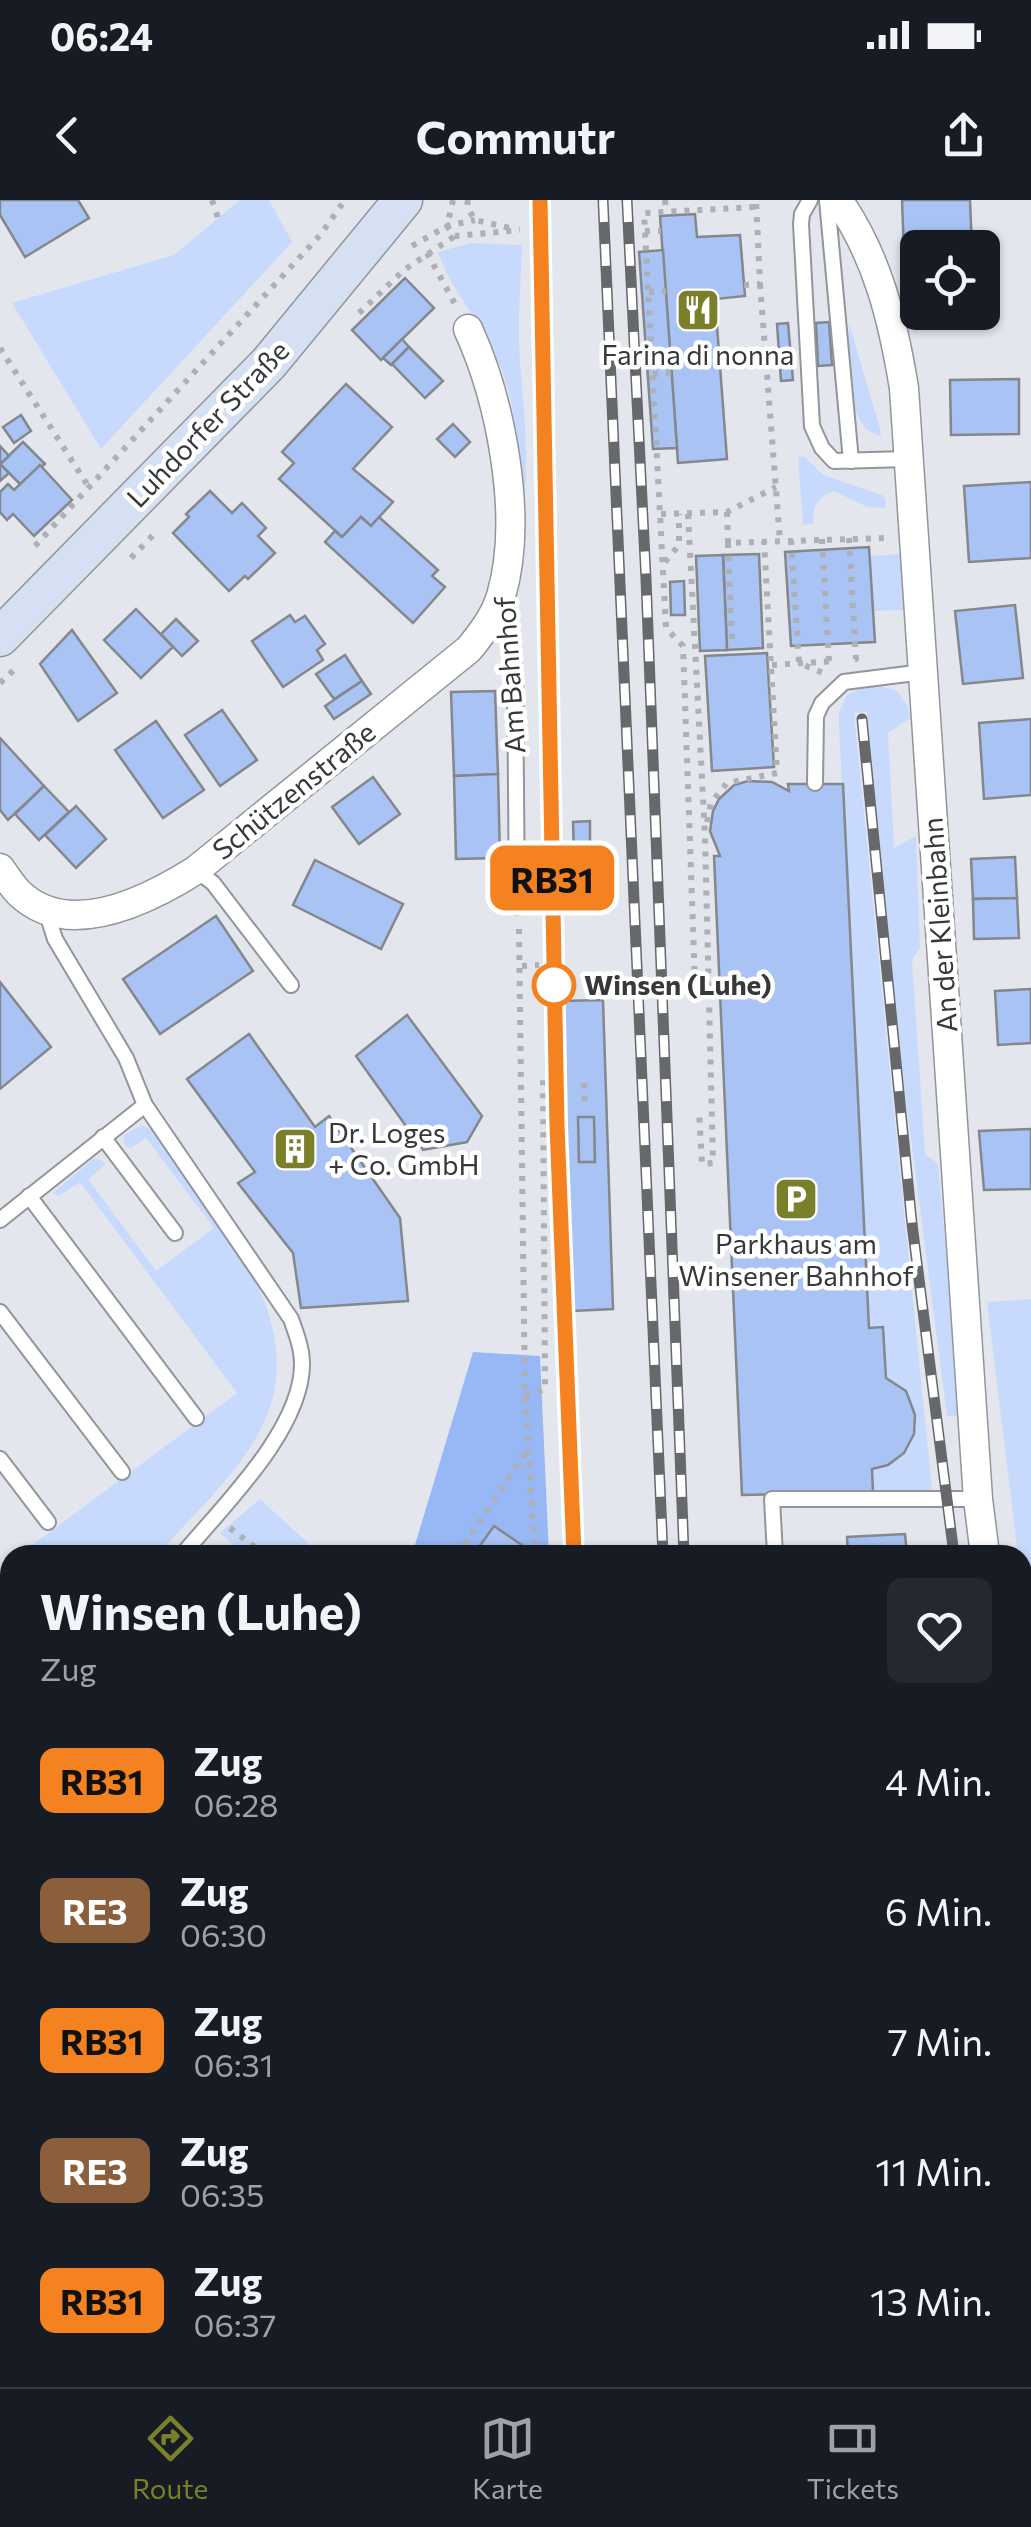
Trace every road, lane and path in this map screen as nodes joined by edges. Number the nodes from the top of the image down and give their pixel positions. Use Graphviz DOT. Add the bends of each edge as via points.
graph roads {
  1 [pos="212,200"];
  2 [pos="345,200"];
  3 [pos="403,200"];
  4 [pos="453,200"];
  5 [pos="468,200"];
  6 [pos="665,200"];
  7 [pos="810,200"];
  8 [pos="826,200"];
  9 [pos="838,200"];
  10 [pos="756,204"];
  11 [pos="666,212"];
  12 [pos="218,218"];
  13 [pos="474,220"];
  14 [pos="447,226"];
  15 [pos="645,231"];
  16 [pos="661,231"];
  17 [pos="455,236"];
  18 [pos="427,253"];
  19 [pos="760,284"];
  20 [pos="744,285"];
  21 [pos="666,291"];
  22 [pos="649,292"];
  23 [pos="357,315"];
  24 [pos="468,329"];
  25 [pos="0,348"];
  26 [pos="653,374"];
  27 [pos="672,374"];
  28 [pos="908,459"];
  29 [pos="851,462"];
  30 [pos="776,487"];
  31 [pos="90,489"];
  32 [pos="727,512"];
  33 [pos="661,514"];
  34 [pos="683,514"];
  35 [pos="849,538"];
  36 [pos="914,538"];
  37 [pos="822,539"];
  38 [pos="780,540"];
  39 [pos="791,540"];
  40 [pos="764,541"];
  41 [pos="728,543"];
  42 [pos="23,559"];
  43 [pos="663,564"];
  44 [pos="501,598"];
  45 [pos="0,637"];
  46 [pos="732,642"];
  47 [pos="828,661"];
  48 [pos="799,663"];
  49 [pos="772,664"];
  50 [pos="923,672"];
  51 [pos="844,682"];
  52 [pos="815,784"];
  53 [pos="705,836"];
  54 [pos="0,868"];
  55 [pos="196,870"];
  56 [pos="517,908"];
  57 [pos="46,910"];
  58 [pos="539,965"];
  59 [pos="522,966"];
  60 [pos="695,984"];
  61 [pos="291,986"];
  62 [pos="722,1071"];
  63 [pos="709,1072"];
  64 [pos="542,1078"];
  65 [pos="584,1083"];
  66 [pos="145,1105"];
  67 [pos="585,1108"];
  68 [pos="699,1110"];
  69 [pos="102,1137"];
  70 [pos="29,1196"];
  71 [pos="0,1220"];
  72 [pos="175,1234"];
  73 [pos="0,1312"];
  74 [pos="525,1396"];
  75 [pos="196,1418"];
  76 [pos="529,1448"];
  77 [pos="0,1459"];
  78 [pos="122,1472"];
  79 [pos="978,1499"];
  80 [pos="214,1516"];
  81 [pos="48,1522"];
  82 [pos="190,1545"];
  83 [pos="252,1545"];
  84 [pos="465,1545"];
  85 [pos="534,1545"];
  86 [pos="774,1545"];
  87 [pos="984,1545"];
  1 -- 12 [label="path"];
  2 -- 31 [label="path"];
  3 -- 45 [label="main road, Luhdorfer Straße" via="270,363"];
  4 -- 14 [label="path"];
  5 -- 13 [label="path"];
  6 -- 11 [label="path"];
  7 -- 29 [label="lane" via="801,224 812,426 828,456"];
  8 -- 29 [label="lane"];
  9 -- 28 [label="street, An der Kleinbahn" via="886,297 904,388"];
  10 -- 11 [label="path"];
  10 -- 19 [label="path"];
  11 -- 15 [label="path" via="644,213"];
  13 -- 14 [label="path"];
  13 -- 17 [label="path" via="520,230"];
  14 -- 17 [label="path"];
  14 -- 18 [label="path"];
  15 -- 16 [label="path"];
  15 -- 22 [label="path"];
  17 -- 18 [label="path"];
  18 -- 23 [label="path"];
  18 -- 24 [label="path"];
  19 -- 20 [label="path"];
  19 -- 30 [label="path"];
  21 -- 22 [label="path"];
  22 -- 26 [label="path"];
  24 -- 44 [label="street, Am Bahnhof" via="503,437 508,537"];
  25 -- 31 [label="path"];
  26 -- 27 [label="path"];
  26 -- 33 [label="path"];
  28 -- 29 [label="lane"];
  28 -- 36 [label="street, An der Kleinbahn"];
  30 -- 32 [label="path"];
  30 -- 38 [label="path"];
  31 -- 42 [label="path"];
  32 -- 34 [label="path"];
  32 -- 41 [label="path"];
  33 -- 34 [label="path"];
  33 -- 43 [label="path"];
  34 -- 43 [label="path" via="680,546"];
  34 -- 53 [label="path"];
  35 -- 36 [label="path"];
  35 -- 37 [label="path"];
  35 -- 47 [label="path" via="856,659"];
  36 -- 50 [label="street, An der Kleinbahn"];
  37 -- 39 [label="path"];
  37 -- 47 [label="path"];
  38 -- 39 [label="path"];
  38 -- 40 [label="path"];
  39 -- 48 [label="path"];
  40 -- 41 [label="path"];
  40 -- 49 [label="path"];
  41 -- 46 [label="path"];
  43 -- 60 [label="path" via="666,628 683,646"];
  44 -- 55 [label="street, Schützenstraße" via="469,649"];
  44 -- 56 [label="lane, Am Bahnhof" via="514,672"];
  47 -- 48 [label="path"];
  48 -- 49 [label="path"];
  48 -- 51 [label="path"];
  49 -- 53 [label="path" via="777,773 727,782 711,803"];
  50 -- 51 [label="lane"];
  50 -- 79 [label="street, An der Kleinbahn"];
  51 -- 52 [label="lane" via="816,716"];
  53 -- 63 [label="path"];
  54 -- 57 [label="street" via="20,894"];
  55 -- 57 [label="street, Schützenstraße" via="116,910"];
  55 -- 61 [label="lane"];
  56 -- 59 [label="path"];
  57 -- 66 [label="lane" via="55,939 126,1058"];
  58 -- 59 [label="path"];
  59 -- 74 [label="path"];
  62 -- 63 [label="path"];
  63 -- 68 [label="path" via="713,1164 702,1164"];
  64 -- 74 [label="path" via="544,1389"];
  65 -- 67 [label="path"];
  66 -- 69 [label="lane"];
  66 -- 80 [label="lane" via="291,1318 300,1344 291,1410"];
  69 -- 70 [label="lane"];
  69 -- 72 [label="lane"];
  70 -- 71 [label="lane"];
  70 -- 75 [label="lane"];
  73 -- 78 [label="lane"];
  74 -- 76 [label="path"];
  76 -- 84 [label="path"];
  76 -- 85 [label="path"];
  77 -- 81 [label="lane"];
  79 -- 86 [label="lane" via="772,1499"];
  79 -- 87 [label="street, An der Kleinbahn"];
  80 -- 82 [label="lane"];
  80 -- 83 [label="path"];
}
